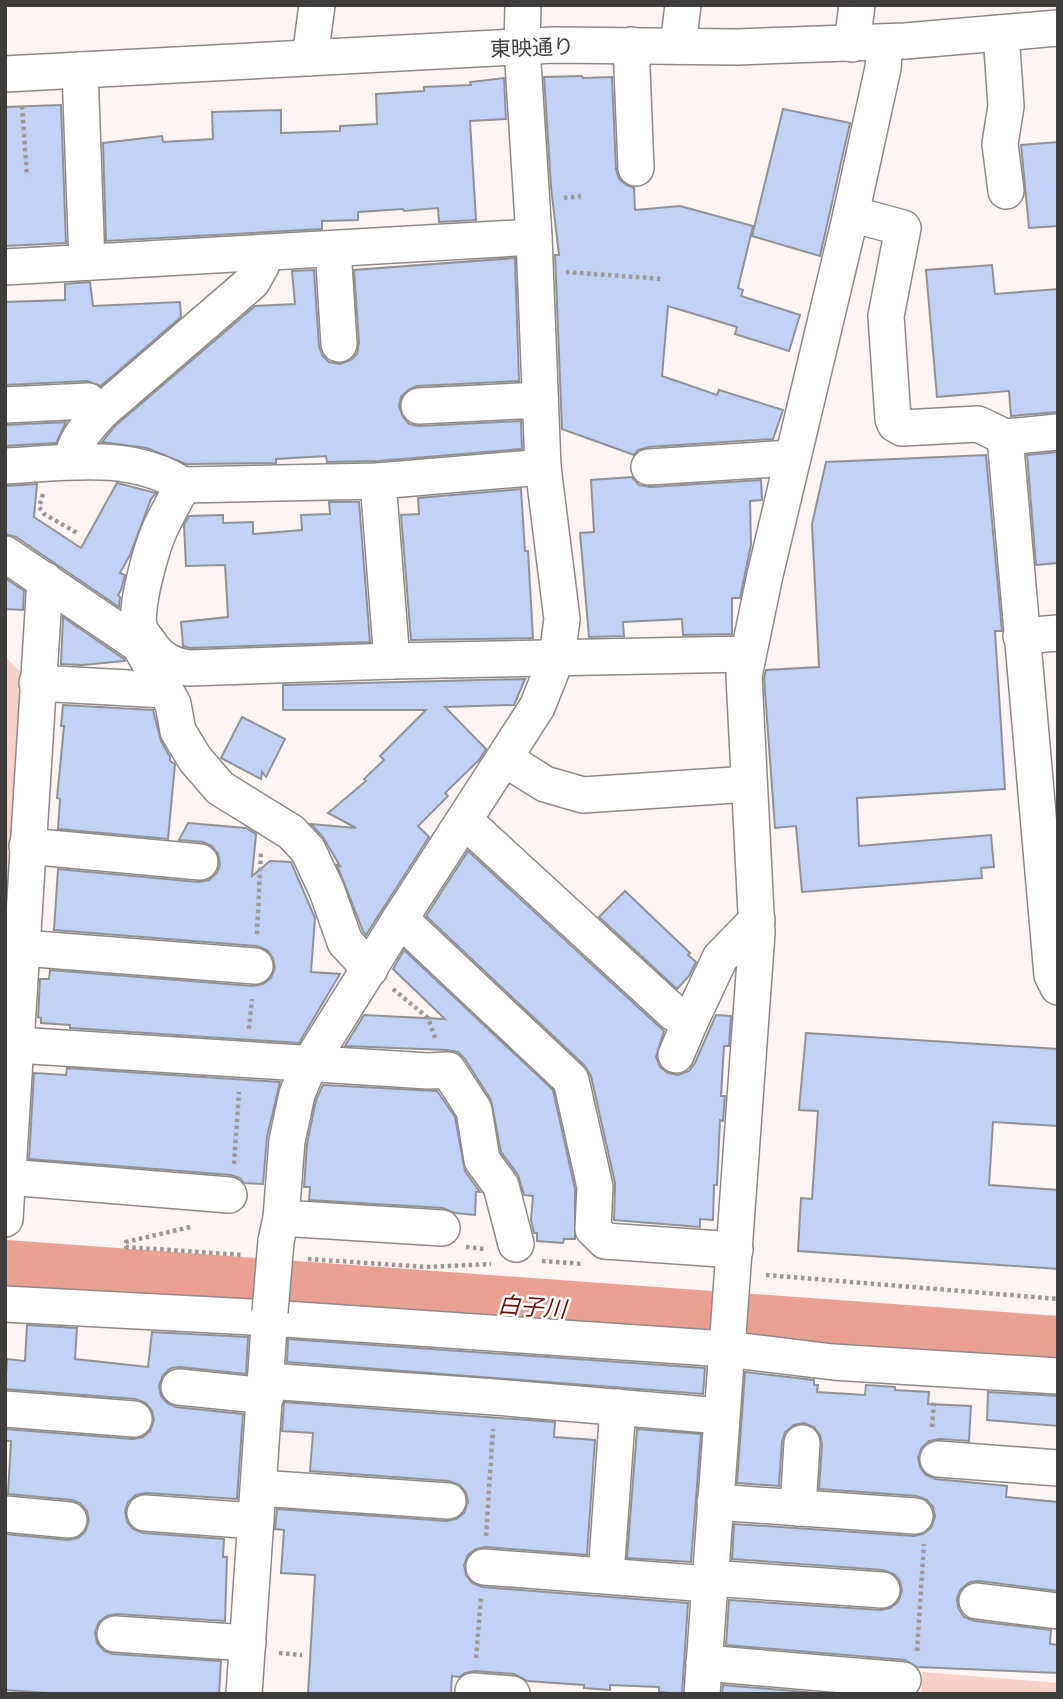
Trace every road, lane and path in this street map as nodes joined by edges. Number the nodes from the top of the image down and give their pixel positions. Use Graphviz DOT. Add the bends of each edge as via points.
graph roads {
  1 [pos="317,5"];
  2 [pos="523,5"];
  3 [pos="683,5"];
  4 [pos="857,5"];
  5 [pos="1047,21"];
  6 [pos="1001,33"];
  7 [pos="869,43"];
  8 [pos="631,45"];
  9 [pos="678,46"];
  10 [pos="522,47"];
  11 [pos="310,58"];
  12 [pos="80,70"];
  13 [pos="13,74"];
  14 [pos="636,168"];
  15 [pos="27,176"];
  16 [pos="1001,200"];
  17 [pos="851,214"];
  18 [pos="333,249"];
  19 [pos="262,253"];
  20 [pos="535,254"];
  21 [pos="87,262"];
  22 [pos="5,267"];
  23 [pos="663,279"];
  24 [pos="339,344"];
  25 [pos="540,400"];
  26 [pos="5,405"];
  27 [pos="419,406"];
  28 [pos="101,412"];
  29 [pos="1058,432"];
  30 [pos="1005,437"];
  31 [pos="792,458"];
  32 [pos="62,462"];
  33 [pos="5,467"];
  34 [pos="543,467"];
  35 [pos="649,467"];
  36 [pos="378,481"];
  37 [pos="183,485"];
  38 [pos="77,533"];
  39 [pos="5,554"];
  40 [pos="45,580"];
  41 [pos="1058,633"];
  42 [pos="1021,636"];
  43 [pos="142,641"];
  44 [pos="747,654"];
  45 [pos="557,657"];
  46 [pos="392,661"];
  47 [pos="37,683"];
  48 [pos="165,690"];
  49 [pos="505,759"];
  50 [pos="749,783"];
  51 [pos="263,814"];
  52 [pos="465,821"];
  53 [pos="27,846"];
  54 [pos="200,862"];
  55 [pos="400,919"];
  56 [pos="757,920"];
  57 [pos="22,948"];
  58 [pos="256,966"];
  59 [pos="370,969"];
  60 [pos="1058,987"];
  61 [pos="690,1021"];
  62 [pos="16,1045"];
  63 [pos="676,1055"];
  64 [pos="243,1058"];
  65 [pos="310,1063"];
  66 [pos="448,1070"];
  67 [pos="6,1192"];
  68 [pos="229,1195"];
  69 [pos="442,1228"];
  70 [pos="279,1230"];
  71 [pos="508,1254"];
  72 [pos="459,1264"];
  73 [pos="734,1267"];
  74 [pos="5,1304"];
  75 [pos="270,1315"];
  76 [pos="726,1346"];
  77 [pos="936,1369"];
  78 [pos="1058,1376"];
  79 [pos="179,1387"];
  80 [pos="266,1389"];
  81 [pos="618,1407"];
  82 [pos="5,1409"];
  83 [pos="721,1416"];
  84 [pos="134,1419"];
  85 [pos="802,1443"];
  86 [pos="935,1446"];
  87 [pos="1058,1468"];
  88 [pos="448,1501"];
  89 [pos="715,1502"];
  90 [pos="257,1505"];
  91 [pos="797,1508"];
  92 [pos="145,1513"];
  93 [pos="5,1514"];
  94 [pos="69,1520"];
  95 [pos="920,1523"];
  96 [pos="484,1567"];
  97 [pos="607,1575"];
  98 [pos="709,1581"];
  99 [pos="882,1590"];
  100 [pos="977,1601"];
  101 [pos="1058,1611"];
  102 [pos="115,1634"];
  103 [pos="248,1643"];
  104 [pos="910,1667"];
  105 [pos="703,1678"];
  106 [pos="473,1691"];
  107 [pos="244,1694"];
  108 [pos="512,1694"];
  1 -- 11 [label="street"];
  2 -- 10 [label="street"];
  3 -- 9 [label="street"];
  4 -- 7 [label="street"];
  5 -- 6 [label="street, 東映通り"];
  6 -- 7 [label="street, 東映通り"];
  6 -- 16 [label="street" via="1006,106 1000,144"];
  7 -- 9 [label="street, 東映通り"];
  7 -- 17 [label="street" via="883,68"];
  8 -- 9 [label="street, 東映通り"];
  8 -- 10 [label="street, 東映通り"];
  8 -- 14 [label="street"];
  10 -- 11 [label="street, 東映通り"];
  10 -- 20 [label="street"];
  11 -- 12 [label="street, 東映通り"];
  12 -- 13 [label="street, 東映通り"];
  12 -- 21 [label="street"];
  13 -- 15 [label="path"];
  17 -- 30 [label="street" via="903,228 886,316 895,424 902,428 978,424"];
  17 -- 31 [label="street"];
  18 -- 19 [label="street"];
  18 -- 20 [label="street"];
  18 -- 24 [label="street"];
  19 -- 21 [label="street"];
  19 -- 28 [label="street" via="262,264 252,282"];
  20 -- 23 [label="path"];
  20 -- 25 [label="street"];
  21 -- 22 [label="street"];
  25 -- 27 [label="street"];
  25 -- 34 [label="street"];
  26 -- 28 [label="street" via="88,401"];
  28 -- 32 [label="street"];
  29 -- 30 [label="street"];
  30 -- 42 [label="street"];
  31 -- 35 [label="street"];
  31 -- 44 [label="street"];
  32 -- 33 [label="street"];
  32 -- 37 [label="street" via="128,465"];
  32 -- 38 [label="path" via="39,507"];
  34 -- 36 [label="street"];
  34 -- 45 [label="street" via="562,618"];
  36 -- 37 [label="street"];
  36 -- 46 [label="street"];
  37 -- 43 [label="street" via="159,531 143,583 138,622"];
  39 -- 40 [label="street"];
  40 -- 43 [label="street"];
  40 -- 47 [label="street"];
  41 -- 42 [label="street"];
  42 -- 60 [label="street" via="1052,975"];
  43 -- 46 [label="street" via="169,664 188,668"];
  43 -- 48 [label="street"];
  44 -- 45 [label="street"];
  44 -- 50 [label="street"];
  45 -- 46 [label="street"];
  45 -- 49 [label="street" via="537,707"];
  47 -- 48 [label="street"];
  47 -- 53 [label="street"];
  48 -- 51 [label="street" via="178,731 195,759 219,788"];
  49 -- 50 [label="street" via="545,784 583,795"];
  49 -- 52 [label="street"];
  50 -- 56 [label="street"];
  51 -- 58 [label="path"];
  51 -- 59 [label="street" via="309,850 345,942"];
  52 -- 55 [label="street"];
  52 -- 61 [label="street" via="674,1013"];
  53 -- 54 [label="street"];
  53 -- 57 [label="street"];
  55 -- 59 [label="street"];
  55 -- 73 [label="street" via="571,1080 595,1187 593,1229 605,1241"];
  56 -- 61 [label="street" via="720,958"];
  56 -- 73 [label="street"];
  57 -- 58 [label="street"];
  57 -- 62 [label="street"];
  58 -- 64 [label="path"];
  59 -- 65 [label="street"];
  59 -- 66 [label="path" via="428,1018"];
  61 -- 63 [label="street"];
  62 -- 64 [label="street"];
  62 -- 67 [label="street"];
  64 -- 65 [label="street"];
  64 -- 68 [label="path" via="233,1195"];
  65 -- 66 [label="street"];
  65 -- 70 [label="street" via="297,1094 287,1140"];
  66 -- 71 [label="street" via="474,1110 482,1160 501,1186"];
  67 -- 68 [label="street"];
  69 -- 70 [label="street"];
  70 -- 75 [label="street, bridge"];
  71 -- 72 [label="path"];
  73 -- 76 [label="street"];
  74 -- 75 [label="street"];
  75 -- 76 [label="street"];
  75 -- 80 [label="street"];
  76 -- 77 [label="street" via="833,1362"];
  76 -- 83 [label="street"];
  77 -- 78 [label="street"];
  77 -- 86 [label="path"];
  79 -- 80 [label="street"];
  80 -- 81 [label="street"];
  80 -- 90 [label="street"];
  81 -- 83 [label="street"];
  81 -- 97 [label="street"];
  82 -- 84 [label="street"];
  83 -- 89 [label="street"];
  85 -- 91 [label="street"];
  86 -- 87 [label="street"];
  88 -- 90 [label="street"];
  89 -- 91 [label="street"];
  89 -- 98 [label="street"];
  90 -- 92 [label="street"];
  90 -- 103 [label="street"];
  91 -- 95 [label="street"];
  93 -- 94 [label="street"];
  95 -- 104 [label="path"];
  96 -- 97 [label="street"];
  97 -- 98 [label="street"];
  98 -- 99 [label="street"];
  98 -- 105 [label="street"];
  100 -- 101 [label="street"];
  102 -- 103 [label="street"];
  103 -- 107 [label="street"];
  104 -- 105 [label="street"];
  106 -- 108 [label="street"];
}
